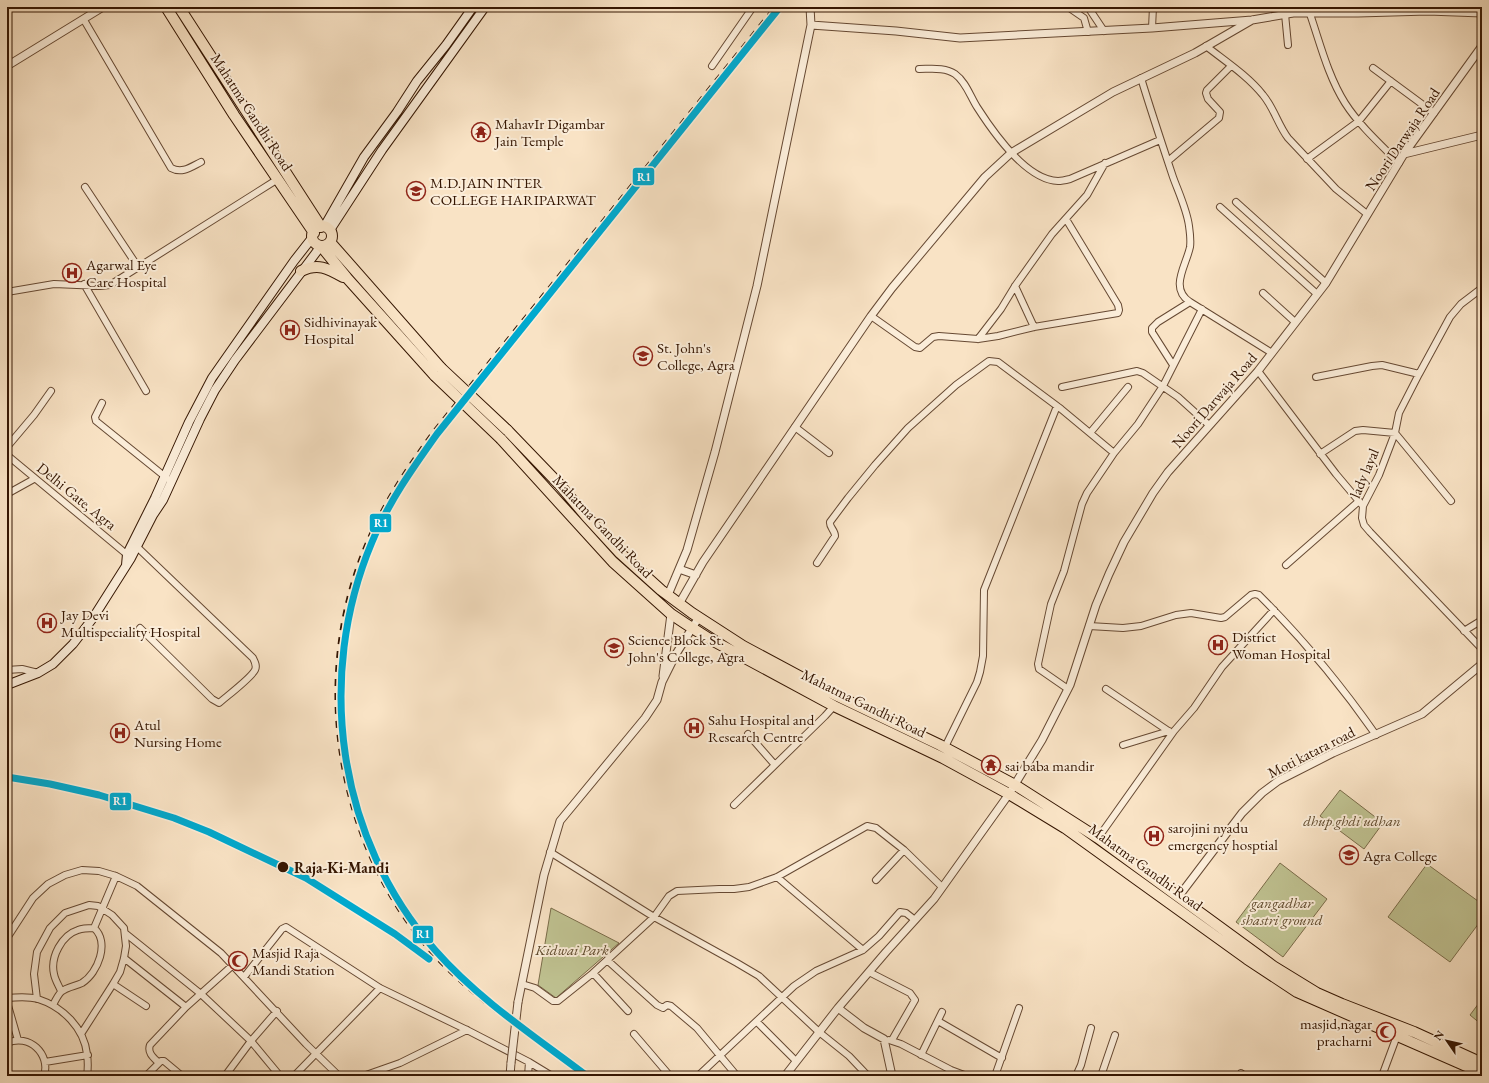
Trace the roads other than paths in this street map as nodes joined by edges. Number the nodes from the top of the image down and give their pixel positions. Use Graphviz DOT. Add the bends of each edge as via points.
graph roads {
  1 [pos="103,7"];
  2 [pos="166,7"];
  3 [pos="179,7"];
  4 [pos="473,7"];
  5 [pos="485,7"];
  6 [pos="753,7"];
  7 [pos="810,7"];
  8 [pos="1068,7"];
  9 [pos="1088,7"];
  10 [pos="1153,7"];
  11 [pos="1302,7"];
  12 [pos="1429,9"];
  13 [pos="1482,12"];
  14 [pos="1293,13"];
  15 [pos="1285,14"];
  16 [pos="1310,14"];
  17 [pos="84,20"];
  18 [pos="1252,20"];
  19 [pos="811,25"];
  20 [pos="1152,28"];
  21 [pos="1104,31"];
  22 [pos="1088,32"];
  23 [pos="1288,45"];
  24 [pos="1206,46"];
  25 [pos="1482,46"];
  26 [pos="7,66"];
  27 [pos="712,66"];
  28 [pos="1231,66"];
  29 [pos="1373,68"];
  30 [pos="919,69"];
  31 [pos="1141,78"];
  32 [pos="1391,81"];
  33 [pos="1434,113"];
  34 [pos="1359,121"];
  35 [pos="1482,135"];
  36 [pos="1160,140"];
  37 [pos="1011,154"];
  38 [pos="1404,154"];
  39 [pos="1307,159"];
  40 [pos="1168,161"];
  41 [pos="201,162"];
  42 [pos="1105,163"];
  43 [pos="1399,163"];
  44 [pos="278,179"];
  45 [pos="85,187"];
  46 [pos="1236,202"];
  47 [pos="1220,207"];
  48 [pos="1368,214"];
  49 [pos="1066,219"];
  50 [pos="320,231"];
  51 [pos="325,244"];
  52 [pos="138,267"];
  53 [pos="301,271"];
  54 [pos="346,278"];
  55 [pos="1326,283"];
  56 [pos="84,284"];
  57 [pos="1014,286"];
  58 [pos="1482,288"];
  59 [pos="7,292"];
  60 [pos="1263,293"];
  61 [pos="1317,294"];
  62 [pos="1190,302"];
  63 [pos="1202,309"];
  64 [pos="871,316"];
  65 [pos="1294,322"];
  66 [pos="1034,327"];
  67 [pos="978,339"];
  68 [pos="234,347"];
  69 [pos="241,352"];
  70 [pos="1272,353"];
  71 [pos="1173,365"];
  72 [pos="1258,371"];
  73 [pos="438,372"];
  74 [pos="1419,374"];
  75 [pos="1316,377"];
  76 [pos="1062,386"];
  77 [pos="1163,386"];
  78 [pos="1128,387"];
  79 [pos="51,391"];
  80 [pos="146,391"];
  81 [pos="102,403"];
  82 [pos="1056,406"];
  83 [pos="1208,425"];
  84 [pos="795,427"];
  85 [pos="1090,432"];
  86 [pos="1395,433"];
  87 [pos="179,443"];
  88 [pos="7,447"];
  89 [pos="187,447"];
  90 [pos="830,453"];
  91 [pos="1114,453"];
  92 [pos="1320,454"];
  93 [pos="7,455"];
  94 [pos="164,476"];
  95 [pos="34,479"];
  96 [pos="172,481"];
  97 [pos="7,494"];
  98 [pos="1451,501"];
  99 [pos="1361,503"];
  100 [pos="134,545"];
  101 [pos="129,556"];
  102 [pos="816,563"];
  103 [pos="1286,565"];
  104 [pos="679,569"];
  105 [pos="696,575"];
  106 [pos="668,595"];
  107 [pos="679,604"];
  108 [pos="1274,610"];
  109 [pos="671,614"];
  110 [pos="699,617"];
  111 [pos="1482,620"];
  112 [pos="1089,626"];
  113 [pos="140,628"];
  114 [pos="692,628"];
  115 [pos="1464,631"];
  116 [pos="1482,650"];
  117 [pos="1482,664"];
  118 [pos="8,670"];
  119 [pos="38,673"];
  120 [pos="662,682"];
  121 [pos="7,685"];
  122 [pos="1068,689"];
  123 [pos="1106,689"];
  124 [pos="834,706"];
  125 [pos="1167,730"];
  126 [pos="1174,731"];
  127 [pos="748,734"];
  128 [pos="1376,735"];
  129 [pos="1123,745"];
  130 [pos="945,747"];
  131 [pos="775,765"];
  132 [pos="1015,785"];
  133 [pos="1009,794"];
  134 [pos="734,805"];
  135 [pos="1098,838"];
  136 [pos="904,850"];
  137 [pos="550,852"];
  138 [pos="116,876"];
  139 [pos="777,877"];
  140 [pos="876,880"];
  141 [pos="942,887"];
  142 [pos="1179,896"];
  143 [pos="103,908"];
  144 [pos="654,917"];
  145 [pos="915,920"];
  146 [pos="94,928"];
  147 [pos="125,934"];
  148 [pos="7,938"];
  149 [pos="863,950"];
  150 [pos="124,958"];
  151 [pos="607,960"];
  152 [pos="233,965"];
  153 [pos="869,972"];
  154 [pos="593,973"];
  155 [pos="244,976"];
  156 [pos="113,984"];
  157 [pos="522,984"];
  158 [pos="380,988"];
  159 [pos="61,992"];
  160 [pos="201,994"];
  161 [pos="781,997"];
  162 [pos="7,998"];
  163 [pos="37,999"];
  164 [pos="7,1002"];
  165 [pos="53,1005"];
  166 [pos="146,1006"];
  167 [pos="186,1007"];
  168 [pos="838,1008"];
  169 [pos="1019,1008"];
  170 [pos="628,1011"];
  171 [pos="277,1012"];
  172 [pos="942,1012"];
  173 [pos="938,1021"];
  174 [pos="757,1022"];
  175 [pos="1091,1028"];
  176 [pos="467,1030"];
  177 [pos="1399,1031"];
  178 [pos="819,1032"];
  179 [pos="81,1034"];
  180 [pos="634,1034"];
  181 [pos="1115,1035"];
  182 [pos="884,1039"];
  183 [pos="18,1040"];
  184 [pos="892,1040"];
  185 [pos="251,1041"];
  186 [pos="7,1043"];
  187 [pos="316,1053"];
  188 [pos="88,1055"];
  189 [pos="921,1055"];
  190 [pos="720,1056"];
  191 [pos="1002,1058"];
  192 [pos="796,1061"];
  193 [pos="45,1062"];
  194 [pos="529,1062"];
  195 [pos="159,1063"];
  196 [pos="1482,1063"];
  197 [pos="951,1070"];
  198 [pos="1482,1073"];
  199 [pos="44,1076"];
  200 [pos="87,1076"];
  201 [pos="146,1076"];
  202 [pos="182,1076"];
  203 [pos="225,1076"];
  204 [pos="280,1076"];
  205 [pos="294,1076"];
  206 [pos="339,1076"];
  207 [pos="363,1076"];
  208 [pos="510,1076"];
  209 [pos="528,1076"];
  210 [pos="552,1076"];
  211 [pos="670,1076"];
  212 [pos="698,1076"];
  213 [pos="737,1076"];
  214 [pos="785,1076"];
  215 [pos="868,1076"];
  216 [pos="892,1076"];
  217 [pos="948,1076"];
  218 [pos="967,1076"];
  219 [pos="995,1076"];
  220 [pos="1076,1076"];
  221 [pos="1101,1076"];
  222 [pos="1382,1076"];
  1 -- 17 [label="street"];
  2 -- 44 [label="highway, Mahatma Gandhi Road"];
  3 -- 50 [label="highway, Mahatma Gandhi Road"];
  4 -- 50 [label="main road" via="417,80 364,157"];
  5 -- 50 [label="main road"];
  6 -- 27 [label="street"];
  7 -- 19 [label="street"];
  8 -- 22 [label="street" via="1084,18"];
  9 -- 21 [label="street"];
  10 -- 20 [label="street"];
  11 -- 14 [label="street"];
  12 -- 13 [label="street"];
  12 -- 16 [label="street"];
  14 -- 15 [label="street"];
  14 -- 16 [label="street"];
  15 -- 18 [label="street"];
  15 -- 23 [label="street"];
  16 -- 34 [label="street" via="1334,80 1345,103"];
  17 -- 26 [label="street"];
  17 -- 41 [label="street" via="171,168 182,171"];
  18 -- 20 [label="street"];
  18 -- 24 [label="street"];
  19 -- 22 [label="street" via="960,38"];
  19 -- 104 [label="street" via="757,286 715,452 687,550"];
  20 -- 21 [label="street"];
  21 -- 22 [label="street"];
  24 -- 28 [label="street"];
  24 -- 31 [label="street"];
  25 -- 33 [label="street, Noori Darwaja Road"];
  28 -- 39 [label="street" via="1267,100 1281,129"];
  28 -- 40 [label="street" via="1206,93 1220,112 1219,118"];
  29 -- 32 [label="street"];
  30 -- 37 [label="street" via="942,69 955,74 966,86 987,122"];
  31 -- 36 [label="street"];
  31 -- 37 [label="street" via="1113,92"];
  32 -- 33 [label="street"];
  32 -- 34 [label="street"];
  33 -- 38 [label="street, Noori Darwaja Road"];
  34 -- 39 [label="street"];
  34 -- 43 [label="street"];
  35 -- 38 [label="street"];
  36 -- 40 [label="street"];
  36 -- 42 [label="street"];
  37 -- 42 [label="street" via="1038,175 1060,181"];
  37 -- 64 [label="street" via="985,177"];
  38 -- 43 [label="street, Noori Darwaja Road"];
  39 -- 48 [label="street" via="1336,188"];
  40 -- 62 [label="street" via="1189,223 1190,247 1179,286"];
  42 -- 49 [label="street" via="1087,195"];
  43 -- 48 [label="street, Noori Darwaja Road"];
  44 -- 50 [label="highway, Mahatma Gandhi Road"];
  44 -- 52 [label="street"];
  45 -- 52 [label="street"];
  46 -- 55 [label="street"];
  47 -- 61 [label="street"];
  48 -- 55 [label="street, Noori Darwaja Road"];
  49 -- 57 [label="street"];
  49 -- 66 [label="street" via="1119,310 1118,313 1111,315"];
  50 -- 51 [label="highway" via="316,244"];
  50 -- 51 [label="highway" via="332,237"];
  50 -- 68 [label="main road" via="294,261"];
  51 -- 53 [label="main road"];
  51 -- 54 [label="highway, Mahatma Gandhi Road"];
  51 -- 73 [label="highway, Mahatma Gandhi Road"];
  52 -- 56 [label="street" via="110,285"];
  53 -- 54 [label="highway" via="309,267 325,268"];
  53 -- 69 [label="main road"];
  54 -- 73 [label="highway, Mahatma Gandhi Road"];
  55 -- 61 [label="street, Noori Darwaja Road"];
  56 -- 59 [label="street" via="54,284"];
  56 -- 80 [label="street"];
  57 -- 66 [label="street"];
  57 -- 67 [label="street" via="1001,309"];
  58 -- 74 [label="street, lady layal" via="1461,304 1450,317"];
  60 -- 65 [label="street"];
  61 -- 65 [label="street, Noori Darwaja Road"];
  62 -- 63 [label="street"];
  62 -- 71 [label="street" via="1152,328"];
  63 -- 70 [label="street"];
  63 -- 71 [label="street"];
  64 -- 67 [label="street" via="918,348 938,336"];
  64 -- 84 [label="street"];
  65 -- 70 [label="street, Noori Darwaja Road"];
  66 -- 67 [label="street"];
  68 -- 69 [label="main road"];
  68 -- 87 [label="main road" via="212,378"];
  69 -- 89 [label="main road" via="215,390"];
  70 -- 72 [label="street, Noori Darwaja Road"];
  71 -- 77 [label="street"];
  72 -- 83 [label="street, Noori Darwaja Road"];
  72 -- 92 [label="street"];
  73 -- 106 [label="highway, Mahatma Gandhi Road, bridge" via="507,430 620,553"];
  73 -- 109 [label="highway, Mahatma Gandhi Road, bridge" via="613,562"];
  74 -- 75 [label="street" via="1394,367 1377,366"];
  74 -- 86 [label="street, lady layal" via="1400,413"];
  76 -- 77 [label="street" via="1137,371"];
  77 -- 83 [label="street"];
  77 -- 91 [label="street" via="1138,424"];
  78 -- 85 [label="street"];
  79 -- 88 [label="street"];
  81 -- 94 [label="street" via="95,417 96,421"];
  82 -- 85 [label="street"];
  82 -- 102 [label="street" via="998,362 989,361 982,365 908,428 875,465 830,522 834,538"];
  82 -- 130 [label="street" via="984,590 983,656 980,672"];
  83 -- 112 [label="street, Noori Darwaja Road" via="1168,472 1140,514 1109,574"];
  84 -- 90 [label="street"];
  84 -- 105 [label="street"];
  85 -- 91 [label="street"];
  86 -- 92 [label="street" via="1355,431"];
  86 -- 98 [label="street"];
  86 -- 99 [label="street, lady layal" via="1376,484"];
  87 -- 89 [label="main road"];
  87 -- 94 [label="main road"];
  89 -- 96 [label="main road"];
  91 -- 122 [label="street" via="1093,482 1082,504 1064,571 1051,604 1038,664 1039,669"];
  92 -- 99 [label="street"];
  93 -- 95 [label="street, Delhi Gate, Agra"];
  94 -- 96 [label="street"];
  94 -- 100 [label="main road"];
  95 -- 97 [label="street"];
  95 -- 101 [label="street, Delhi Gate, Agra"];
  96 -- 100 [label="main road"];
  99 -- 103 [label="street"];
  99 -- 115 [label="street, lady layal" via="1364,525"];
  100 -- 101 [label="main road"];
  100 -- 113 [label="street" via="252,658 256,669 219,703 212,700"];
  101 -- 119 [label="main road" via="126,566 93,618 73,644 53,664"];
  104 -- 105 [label="street"];
  104 -- 106 [label="street"];
  105 -- 107 [label="street"];
  106 -- 107 [label="highway, Mahatma Gandhi Road"];
  107 -- 110 [label="highway, Mahatma Gandhi Road"];
  108 -- 112 [label="street" via="1255,594 1221,618 1191,612 1141,626"];
  108 -- 126 [label="street" via="1222,668"];
  108 -- 128 [label="street" via="1343,688"];
  109 -- 114 [label="highway, Mahatma Gandhi Road"];
  109 -- 120 [label="street"];
  110 -- 114 [label="street"];
  110 -- 130 [label="highway, Mahatma Gandhi Road" via="743,646 827,691"];
  111 -- 115 [label="street"];
  112 -- 122 [label="street, Noori Darwaja Road"];
  114 -- 120 [label="street"];
  114 -- 124 [label="highway, Mahatma Gandhi Road"];
  115 -- 116 [label="street, lady layal"];
  117 -- 128 [label="street, Moti katara road" via="1422,714"];
  118 -- 119 [label="street" via="22,669"];
  119 -- 121 [label="main road"];
  120 -- 137 [label="street" via="657,700 645,718 560,821"];
  122 -- 132 [label="street, Noori Darwaja Road"];
  123 -- 125 [label="street"];
  124 -- 131 [label="street"];
  124 -- 133 [label="highway, Mahatma Gandhi Road" via="943,758"];
  125 -- 126 [label="street"];
  125 -- 129 [label="street"];
  126 -- 135 [label="street"];
  127 -- 131 [label="street"];
  128 -- 142 [label="street, Moti katara road" via="1285,777 1262,792 1242,813"];
  130 -- 132 [label="highway, Mahatma Gandhi Road"];
  131 -- 134 [label="street"];
  132 -- 133 [label="street, Noori Darwaja Road"];
  132 -- 135 [label="highway, Mahatma Gandhi Road"];
  133 -- 141 [label="street, Noori Darwaja Road"];
  133 -- 177 [label="highway, Mahatma Gandhi Road" via="1065,828 1297,992 1340,1012"];
  135 -- 142 [label="highway, Mahatma Gandhi Road"];
  136 -- 139 [label="street" via="876,828 867,826"];
  136 -- 140 [label="street"];
  136 -- 141 [label="street"];
  137 -- 144 [label="street"];
  137 -- 157 [label="street"];
  138 -- 143 [label="street"];
  138 -- 148 [label="street" via="82,870 48,884 33,898"];
  138 -- 152 [label="street" via="137,886 222,953"];
  139 -- 144 [label="street" via="734,890 677,891 669,896"];
  139 -- 149 [label="street"];
  141 -- 145 [label="street, Noori Darwaja Road" via="934,900"];
  142 -- 177 [label="highway, Mahatma Gandhi Road" via="1273,966 1299,982"];
  143 -- 146 [label="street"];
  143 -- 147 [label="street" via="122,925"];
  143 -- 163 [label="street" via="88,905 71,910 50,928 37,952 34,974"];
  144 -- 151 [label="street"];
  144 -- 161 [label="street" via="748,969"];
  145 -- 149 [label="street" via="900,912 880,936"];
  145 -- 153 [label="street, Noori Darwaja Road"];
  146 -- 159 [label="street" via="101,937 102,949 95,968 82,983"];
  146 -- 159 [label="street" via="72,933 59,948 53,964 54,975"];
  147 -- 150 [label="street"];
  147 -- 160 [label="street"];
  149 -- 161 [label="street" via="803,978"];
  150 -- 156 [label="street"];
  150 -- 167 [label="street"];
  151 -- 154 [label="street"];
  151 -- 190 [label="street" via="657,1005 662,1008 671,1006 697,1028"];
  152 -- 155 [label="street"];
  152 -- 160 [label="street"];
  153 -- 168 [label="street, Noori Darwaja Road"];
  153 -- 184 [label="street" via="910,993 915,1000"];
  154 -- 157 [label="street" via="556,1002 535,988"];
  154 -- 170 [label="street"];
  155 -- 158 [label="street" via="286,927"];
  155 -- 171 [label="street"];
  156 -- 166 [label="street"];
  156 -- 179 [label="street"];
  157 -- 208 [label="street, bridge"];
  158 -- 176 [label="street"];
  158 -- 187 [label="street"];
  159 -- 165 [label="street"];
  160 -- 167 [label="street"];
  160 -- 185 [label="street"];
  161 -- 174 [label="street"];
  161 -- 178 [label="street"];
  162 -- 163 [label="street"];
  163 -- 165 [label="street"];
  164 -- 183 [label="street"];
  165 -- 179 [label="street" via="74,1023"];
  167 -- 195 [label="street" via="149,1047 150,1054"];
  168 -- 178 [label="street, Noori Darwaja Road"];
  168 -- 182 [label="street" via="864,1028"];
  169 -- 191 [label="street"];
  171 -- 185 [label="street"];
  171 -- 187 [label="street"];
  172 -- 173 [label="street"];
  173 -- 189 [label="street"];
  173 -- 191 [label="street"];
  174 -- 190 [label="street"];
  174 -- 192 [label="street"];
  175 -- 220 [label="street"];
  176 -- 194 [label="street"];
  176 -- 207 [label="street" via="400,1063"];
  177 -- 196 [label="highway, Mahatma Gandhi Road"];
  177 -- 198 [label="highway, Mahatma Gandhi Road"];
  177 -- 222 [label="street"];
  178 -- 192 [label="street, Noori Darwaja Road"];
  178 -- 215 [label="street" via="849,1056"];
  179 -- 188 [label="street"];
  180 -- 211 [label="street"];
  181 -- 221 [label="street"];
  182 -- 184 [label="street"];
  182 -- 216 [label="street"];
  183 -- 186 [label="street"];
  183 -- 193 [label="street" via="36,1046"];
  184 -- 189 [label="street"];
  185 -- 203 [label="street"];
  185 -- 204 [label="street"];
  187 -- 205 [label="street"];
  187 -- 206 [label="street"];
  188 -- 193 [label="street"];
  188 -- 200 [label="street"];
  189 -- 197 [label="street"];
  190 -- 212 [label="street"];
  190 -- 213 [label="street"];
  191 -- 219 [label="street"];
  192 -- 214 [label="street, Noori Darwaja Road"];
  193 -- 199 [label="street"];
  194 -- 209 [label="street"];
  194 -- 210 [label="street"];
  195 -- 201 [label="street"];
  195 -- 202 [label="street" via="164,1061"];
  197 -- 217 [label="street"];
  197 -- 218 [label="street"];
}
